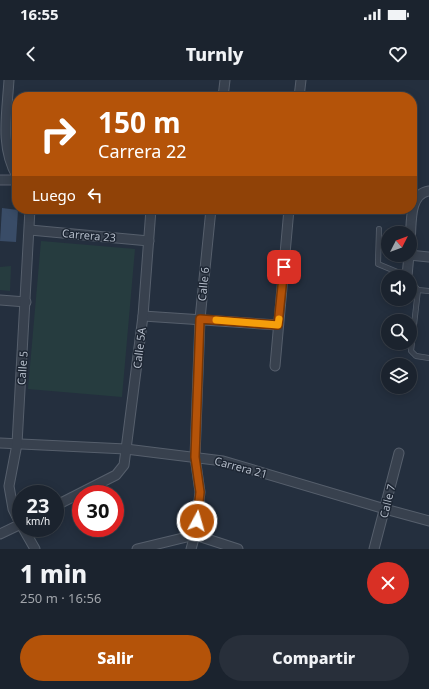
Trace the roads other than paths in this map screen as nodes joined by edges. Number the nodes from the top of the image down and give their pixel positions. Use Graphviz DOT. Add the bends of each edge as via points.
graph roads {
  1 [pos="9,80"];
  2 [pos="225,80"];
  3 [pos="301,80"];
  4 [pos="224,92"];
  5 [pos="300,92"];
  6 [pos="12,167"];
  7 [pos="0,180"];
  8 [pos="12,180"];
  9 [pos="429,191"];
  10 [pos="417,198"];
  11 [pos="30,214"];
  12 [pos="151,214"];
  13 [pos="210,214"];
  14 [pos="289,214"];
  15 [pos="412,214"];
  16 [pos="411,226"];
  17 [pos="379,229"];
  18 [pos="30,230"];
  19 [pos="148,241"];
  20 [pos="417,256"];
  21 [pos="429,257"];
  22 [pos="396,270"];
  23 [pos="418,290"];
  24 [pos="429,291"];
  25 [pos="0,300"];
  26 [pos="26,302"];
  27 [pos="143,316"];
  28 [pos="200,319"];
  29 [pos="278,325"];
  30 [pos="429,358"];
  31 [pos="275,366"];
  32 [pos="0,443"];
  33 [pos="17,444"];
  34 [pos="126,449"];
  35 [pos="399,453"];
  36 [pos="195,457"];
  37 [pos="64,501"];
  38 [pos="12,506"];
  39 [pos="384,510"];
  40 [pos="429,520"];
  41 [pos="12,528"];
  42 [pos="0,534"];
  43 [pos="195,535"];
  44 [pos="28,537"];
  45 [pos="35,549"];
  46 [pos="137,549"];
  47 [pos="191,549"];
  48 [pos="238,549"];
  49 [pos="374,549"];
  1 -- 6 [label="street" via="5,139 8,160"];
  2 -- 4 [label="street"];
  3 -- 5 [label="street"];
  7 -- 8 [label="street"];
  9 -- 10 [label="street"];
  11 -- 18 [label="street, Calle 5"];
  12 -- 19 [label="street, Calle 5A"];
  13 -- 28 [label="street, Calle 6"];
  14 -- 29 [label="street"];
  15 -- 16 [label="street"];
  17 -- 22 [label="lane" via="378,264"];
  18 -- 19 [label="street, Carrera 23"];
  18 -- 26 [label="street, Calle 5"];
  19 -- 27 [label="street, Calle 5A"];
  20 -- 21 [label="street"];
  23 -- 24 [label="lane"];
  23 -- 30 [label="lane" via="411,351 416,356"];
  25 -- 26 [label="street"];
  26 -- 33 [label="street, Calle 5"];
  27 -- 28 [label="street"];
  27 -- 34 [label="street, Calle 5A"];
  28 -- 29 [label="street"];
  28 -- 36 [label="street, Calle 6"];
  29 -- 31 [label="street"];
  32 -- 33 [label="street, Carrera 21"];
  33 -- 34 [label="street, Carrera 21"];
  33 -- 38 [label="street, Calle 5" via="9,486"];
  34 -- 36 [label="street, Carrera 21"];
  34 -- 37 [label="street, Calle 5A" via="125,461 120,470"];
  35 -- 39 [label="street, Calle 7"];
  36 -- 39 [label="street, Carrera 21" via="223,461"];
  36 -- 43 [label="street, Calle 6" via="200,492"];
  39 -- 40 [label="street, Carrera 21"];
  39 -- 49 [label="street, Calle 7"];
  41 -- 42 [label="street"];
  43 -- 46 [label="street"];
  43 -- 47 [label="street, Calle 6"];
  43 -- 48 [label="street"];
  44 -- 45 [label="street"];
}
